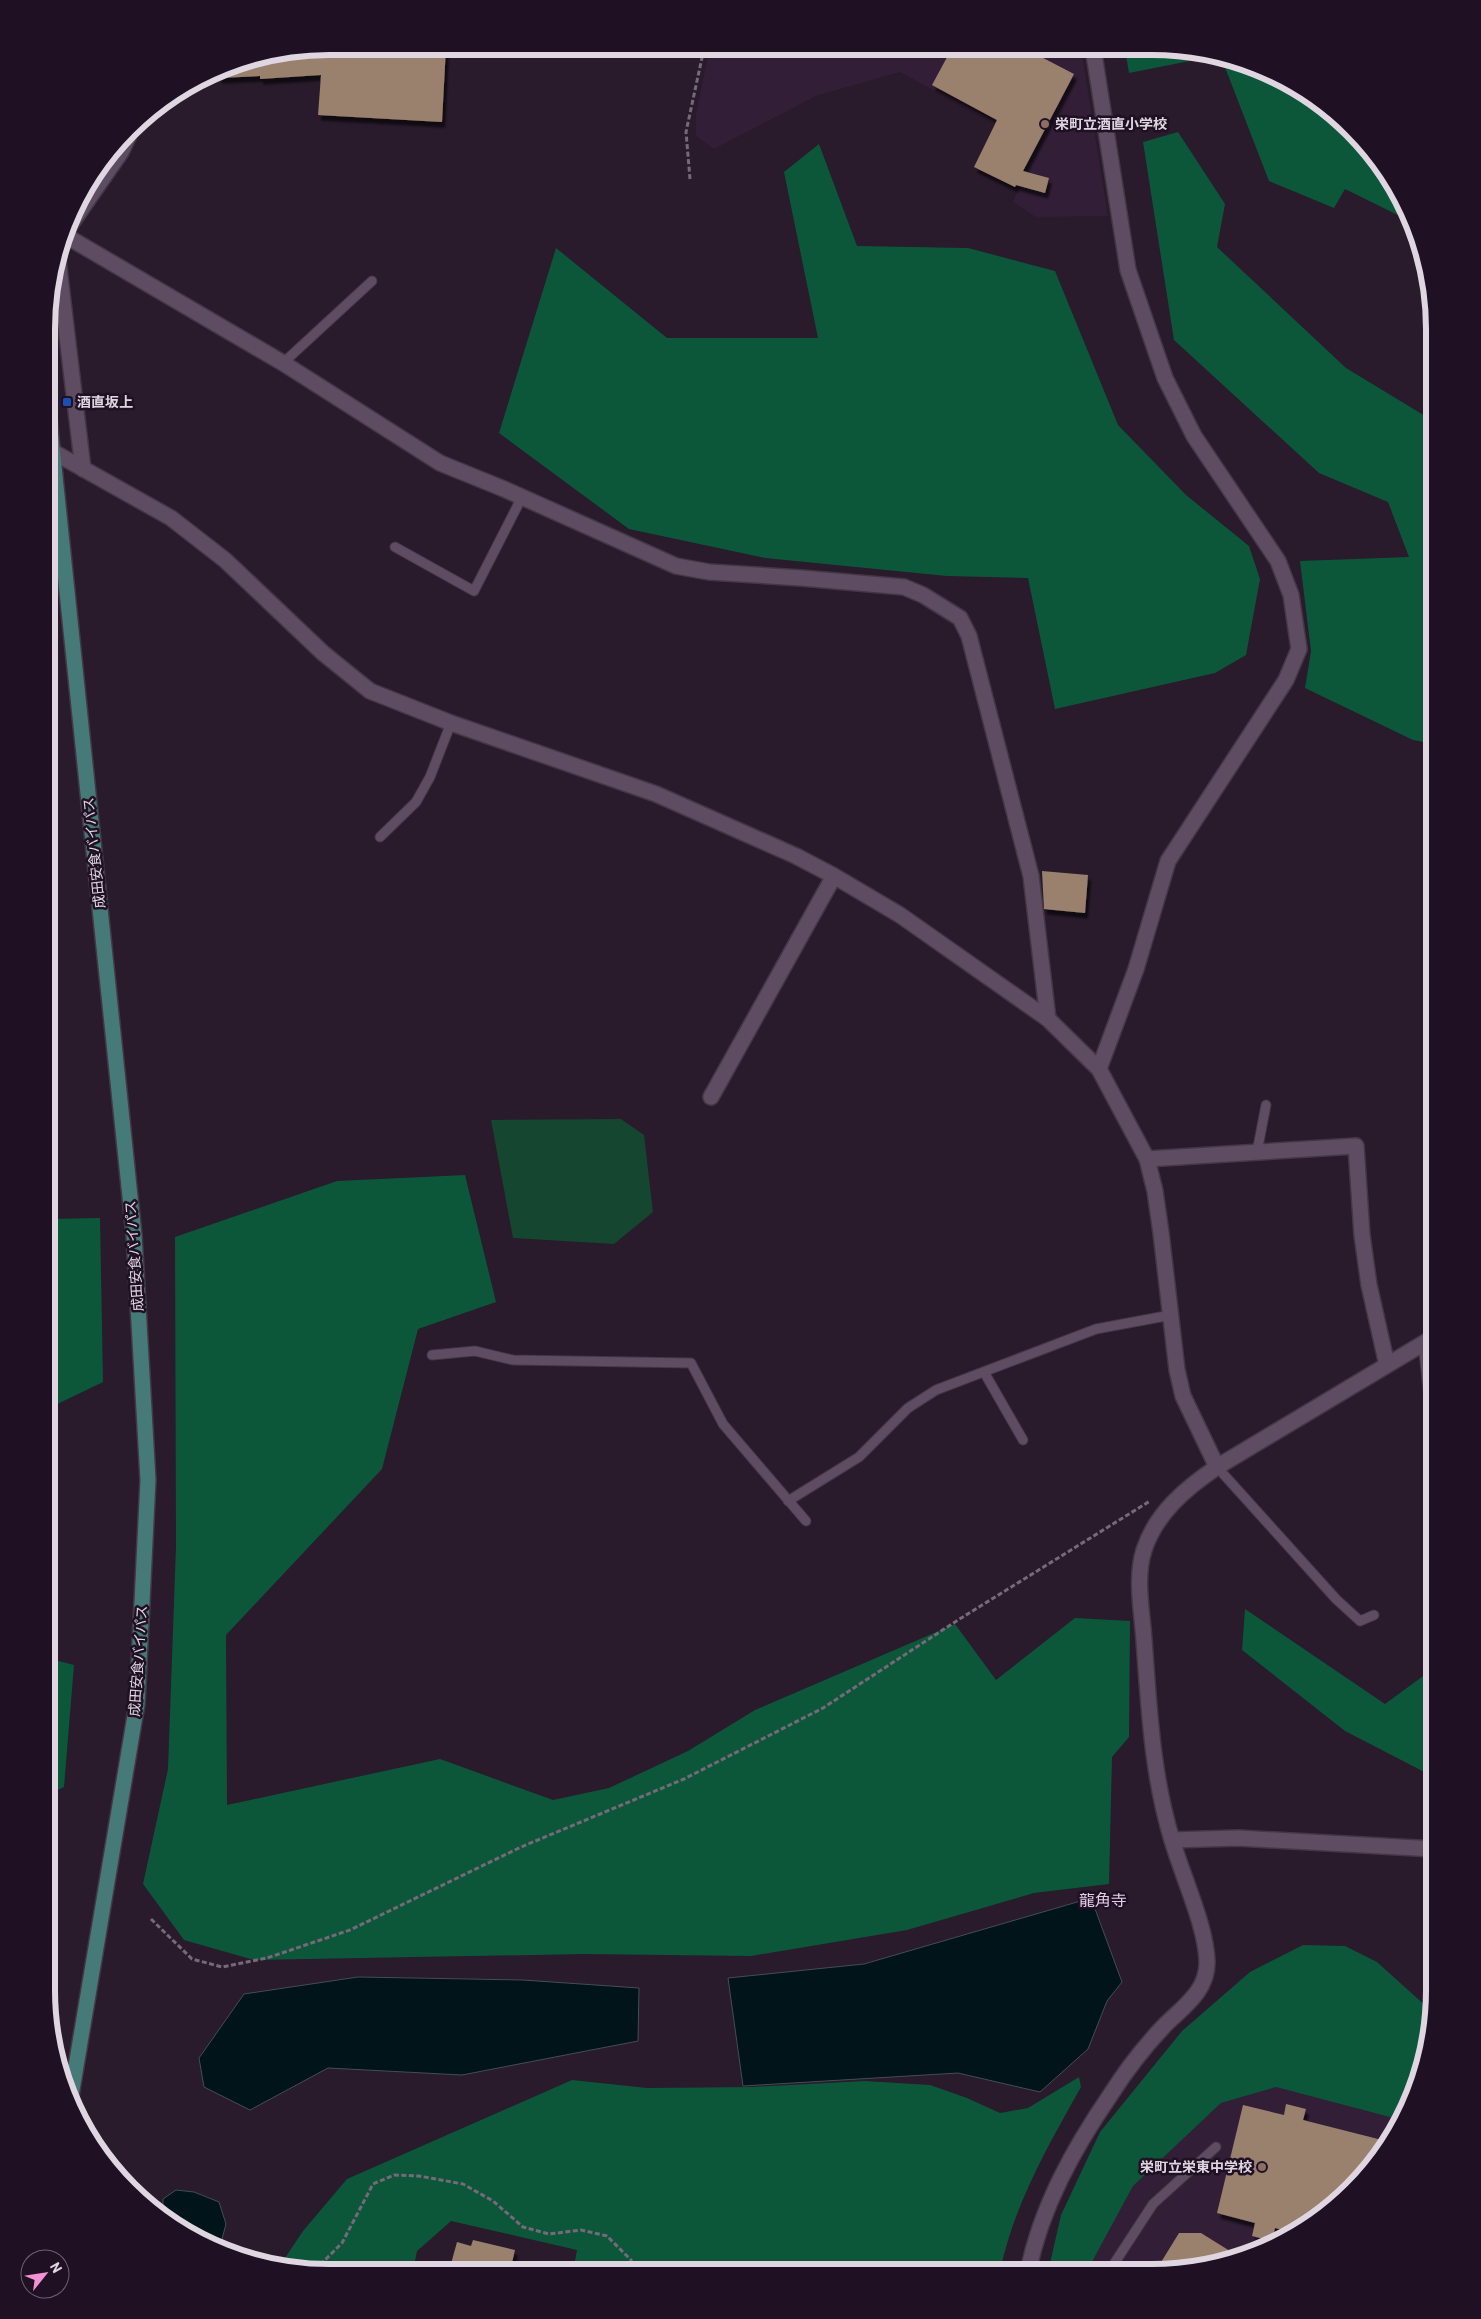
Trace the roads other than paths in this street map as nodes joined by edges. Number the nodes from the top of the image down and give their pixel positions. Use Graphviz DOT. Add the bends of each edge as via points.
graph roads {
  1 [pos="1094,55"];
  2 [pos="122,149"];
  3 [pos="87,200"];
  4 [pos="71,239"];
  5 [pos="60,276"];
  6 [pos="372,281"];
  7 [pos="282,363"];
  8 [pos="55,452"];
  9 [pos="83,469"];
  10 [pos="522,497"];
  11 [pos="55,514"];
  12 [pos="395,547"];
  13 [pos="451,724"];
  14 [pos="380,837"];
  15 [pos="834,876"];
  16 [pos="1048,1019"];
  17 [pos="1099,1069"];
  18 [pos="710,1097"];
  19 [pos="1266,1105"];
  20 [pos="1257,1152"];
  21 [pos="1147,1159"];
  22 [pos="1170,1315"];
  23 [pos="1426,1342"];
  24 [pos="432,1355"];
  25 [pos="1387,1365"];
  26 [pos="984,1372"];
  27 [pos="1023,1440"];
  28 [pos="1217,1467"];
  29 [pos="788,1501"];
  30 [pos="806,1521"];
  31 [pos="1374,1615"];
  32 [pos="1172,1840"];
  33 [pos="1426,1849"];
  34 [pos="73,2086"];
  35 [pos="1216,2147"];
  36 [pos="1030,2264"];
  37 [pos="1114,2264"];
  1 -- 17 [label="street" via="1128,270 1158,360 1194,436 1278,562 1291,595 1299,649 1286,680 1168,861 1136,969"];
  2 -- 3 [label="street"];
  4 -- 7 [label="street"];
  5 -- 9 [label="street"];
  6 -- 7 [label="lane"];
  7 -- 10 [label="street" via="440,463"];
  8 -- 9 [label="street"];
  9 -- 13 [label="street" via="171,518 203,542 323,653 370,691"];
  10 -- 12 [label="lane" via="474,592"];
  10 -- 16 [label="street" via="676,566 709,572 904,587 923,594 960,618 969,636 1030,876"];
  11 -- 34 [label="main road, 成田安食バイパス" via="134,1235 148,1480 137,1704"];
  13 -- 14 [label="lane" via="416,802"];
  13 -- 15 [label="street" via="656,794"];
  15 -- 16 [label="street" via="900,915"];
  15 -- 18 [label="street"];
  16 -- 17 [label="street"];
  17 -- 21 [label="street"];
  19 -- 20 [label="lane"];
  20 -- 21 [label="street"];
  20 -- 25 [label="street" via="1356,1146 1362,1235"];
  21 -- 22 [label="street" via="1155,1191"];
  22 -- 26 [label="lane" via="1096,1329"];
  22 -- 28 [label="street" via="1183,1396"];
  23 -- 25 [label="street"];
  24 -- 29 [label="lane" via="475,1351 513,1360 691,1363 723,1424"];
  25 -- 28 [label="street"];
  26 -- 27 [label="lane"];
  26 -- 29 [label="lane" via="936,1390 908,1408 859,1457"];
  28 -- 31 [label="lane" via="1336,1599 1360,1621"];
  28 -- 32 [label="street" via="1188,1487 1156,1522 1143,1552 1140,1584 1150,1714 1159,1792"];
  29 -- 30 [label="lane"];
  32 -- 33 [label="street" via="1238,1838"];
  32 -- 36 [label="street" via="1206,1943 1207,1964 1202,1986 1112,2092 1052,2193"];
  35 -- 37 [label="lane" via="1153,2204"];
}
